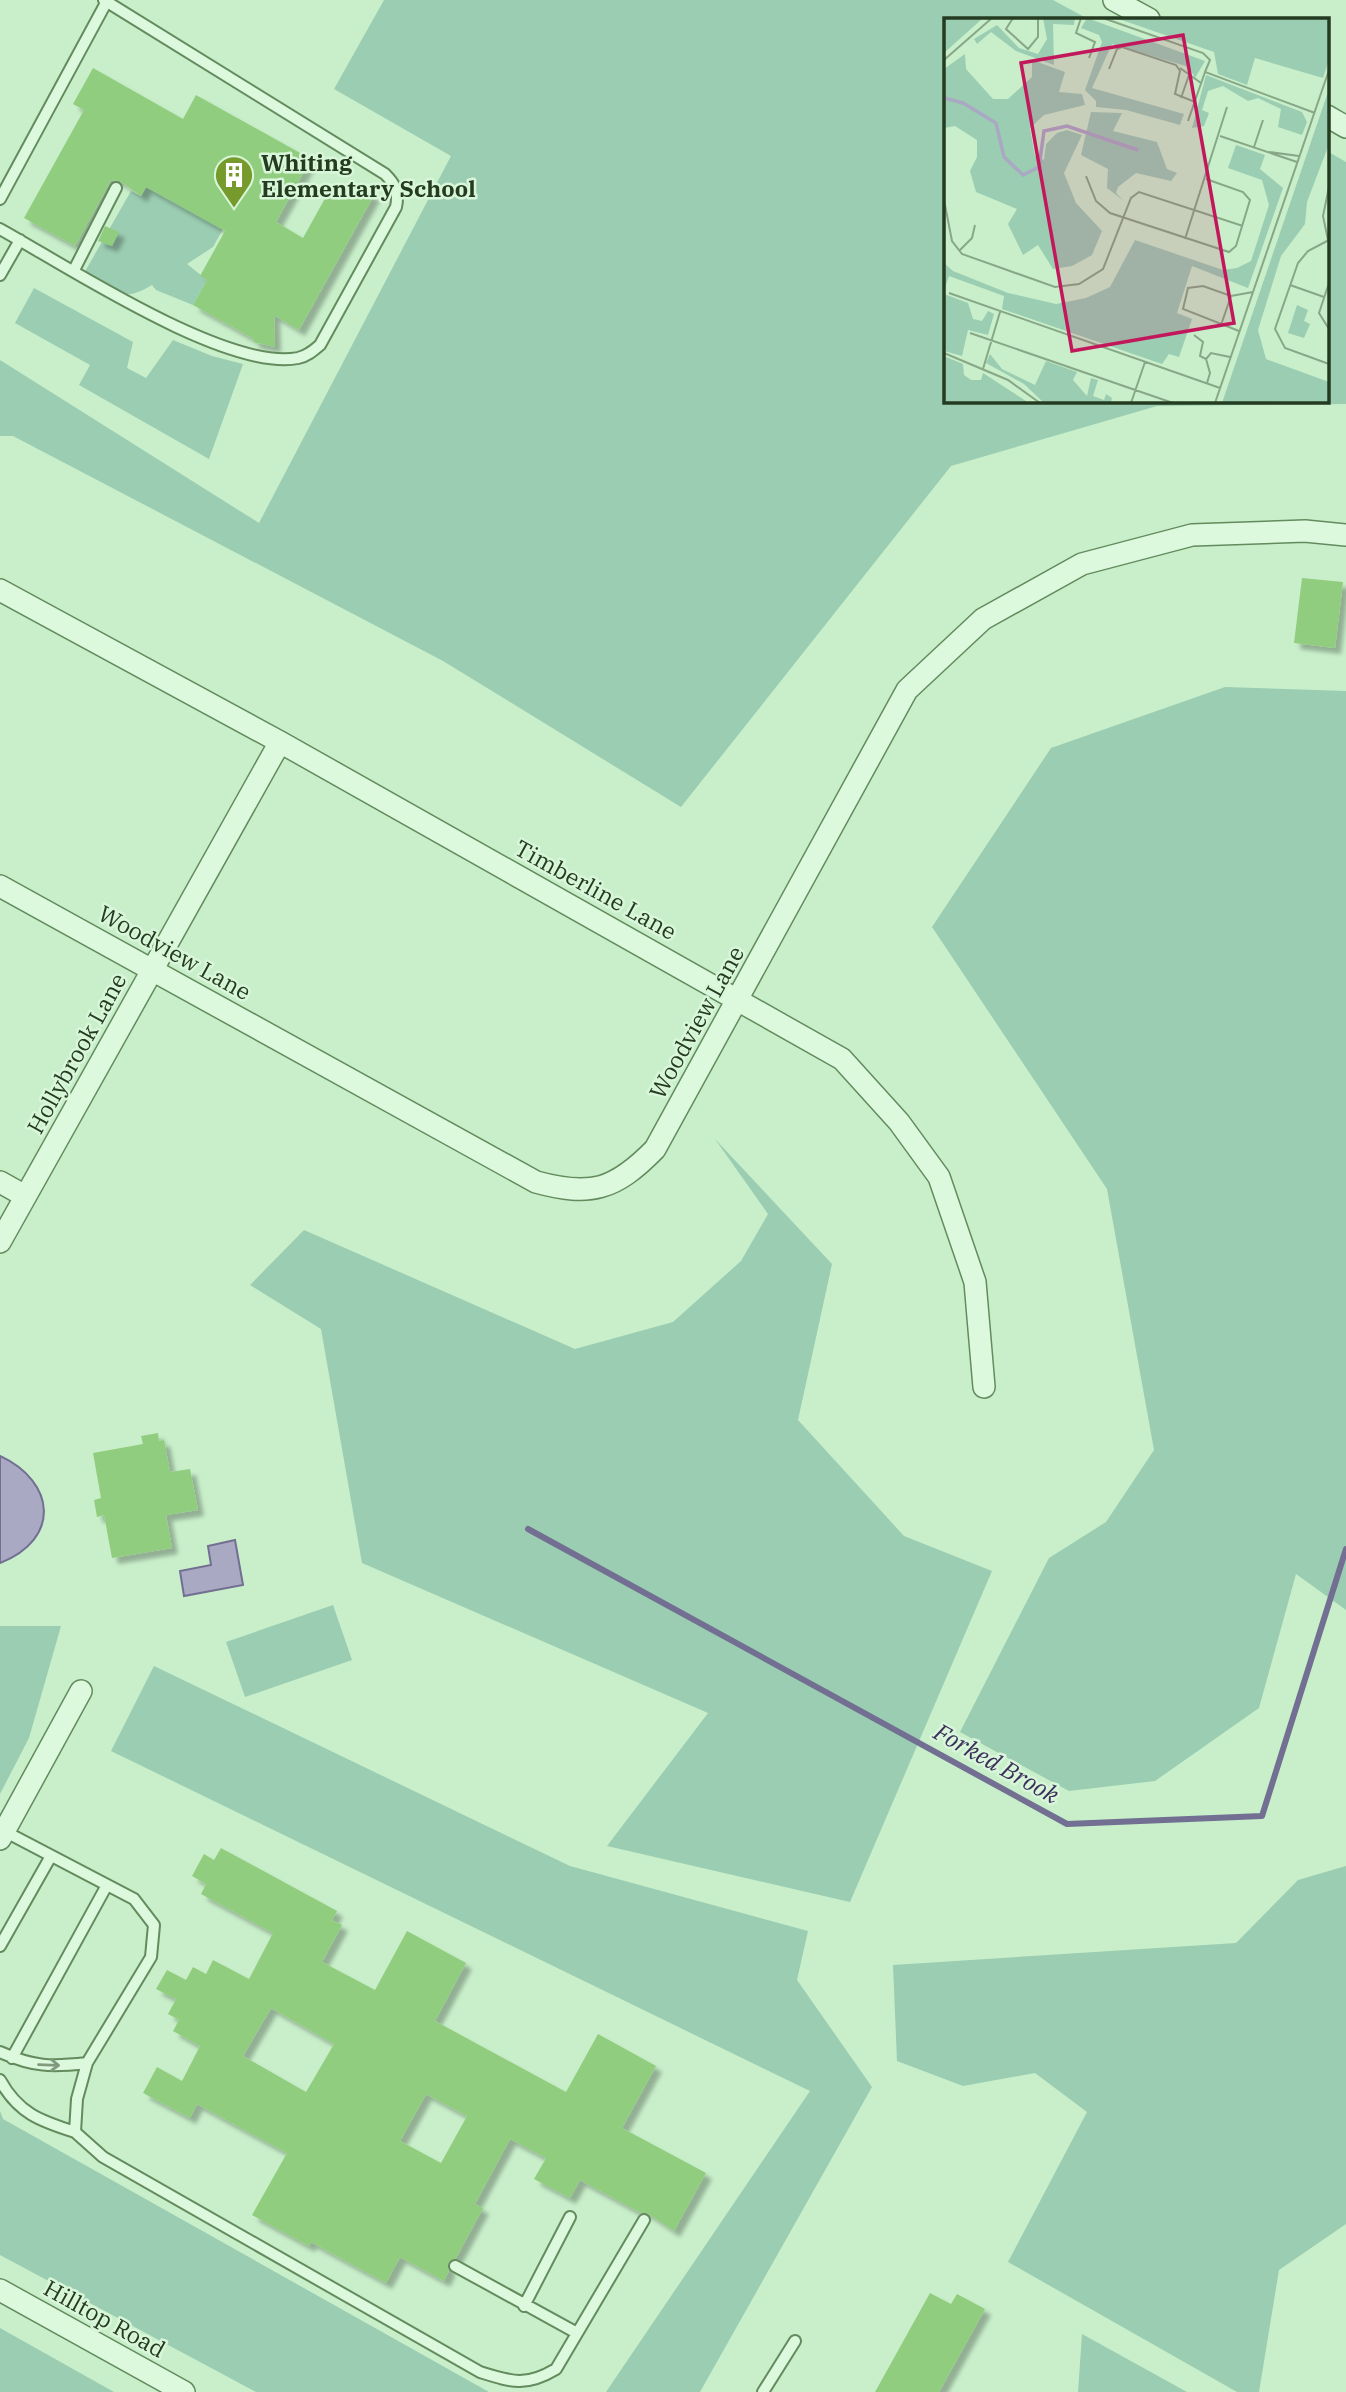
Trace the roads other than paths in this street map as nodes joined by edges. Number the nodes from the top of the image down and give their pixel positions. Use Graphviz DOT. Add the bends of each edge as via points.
graph roads {
  1 [pos="1114,0"];
  2 [pos="106,1"];
  3 [pos="1147,18"];
  4 [pos="1328,117"];
  5 [pos="1346,127"];
  6 [pos="116,188"];
  7 [pos="0,199"];
  8 [pos="0,229"];
  9 [pos="20,240"];
  10 [pos="74,270"];
  11 [pos="0,275"];
  12 [pos="1346,535"];
  13 [pos="0,590"];
  14 [pos="280,742"];
  15 [pos="0,886"];
  16 [pos="153,970"];
  17 [pos="739,999"];
  18 [pos="0,1182"];
  19 [pos="25,1196"];
  20 [pos="0,1242"];
  21 [pos="984,1387"];
  22 [pos="81,1691"];
  23 [pos="2,1835"];
  24 [pos="51,1856"];
  25 [pos="107,1885"];
  26 [pos="0,1946"];
  27 [pos="0,2052"];
  28 [pos="12,2058"];
  29 [pos="87,2063"];
  30 [pos="0,2080"];
  31 [pos="75,2132"];
  32 [pos="570,2217"];
  33 [pos="644,2220"];
  34 [pos="455,2266"];
  35 [pos="0,2290"];
  36 [pos="524,2306"];
  37 [pos="577,2333"];
  38 [pos="795,2341"];
  39 [pos="184,2392"];
  40 [pos="763,2392"];
  1 -- 3 [label="street"];
  2 -- 7 [label="lane"];
  2 -- 10 [label="lane" via="385,174 399,194 320,345 297,358 246,353 202,340"];
  4 -- 5 [label="street"];
  6 -- 10 [label="lane"];
  8 -- 9 [label="lane"];
  9 -- 10 [label="lane"];
  9 -- 11 [label="lane"];
  12 -- 17 [label="street, Woodview Lane" via="1306,531 1192,535 1082,564 983,619 907,690"];
  13 -- 14 [label="street, Timberline Lane"];
  14 -- 16 [label="street, Hollybrook Lane"];
  14 -- 17 [label="street, Timberline Lane"];
  15 -- 16 [label="street, Woodview Lane"];
  16 -- 17 [label="street, Woodview Lane" via="536,1182 579,1191 608,1187 633,1172 655,1149"];
  16 -- 19 [label="street, Hollybrook Lane"];
  17 -- 21 [label="street, Timberline Lane" via="842,1059 899,1122 939,1177 975,1282"];
  18 -- 19 [label="street"];
  19 -- 20 [label="street, Hollybrook Lane"];
  22 -- 23 [label="street"];
  23 -- 24 [label="lane"];
  24 -- 25 [label="lane"];
  24 -- 26 [label="lane"];
  25 -- 28 [label="lane"];
  25 -- 29 [label="lane" via="134,1899 154,1925 151,1957"];
  27 -- 28 [label="lane"];
  28 -- 29 [label="lane, one-way" via="51,2067"];
  29 -- 31 [label="lane" via="77,2099"];
  30 -- 31 [label="lane" via="12,2102 45,2122"];
  31 -- 37 [label="lane" via="103,2157 480,2372 508,2381 537,2381 556,2369"];
  32 -- 36 [label="lane"];
  33 -- 37 [label="lane"];
  34 -- 36 [label="lane"];
  35 -- 39 [label="street, Hilltop Road"];
  36 -- 37 [label="lane"];
  38 -- 40 [label="lane"];
}
